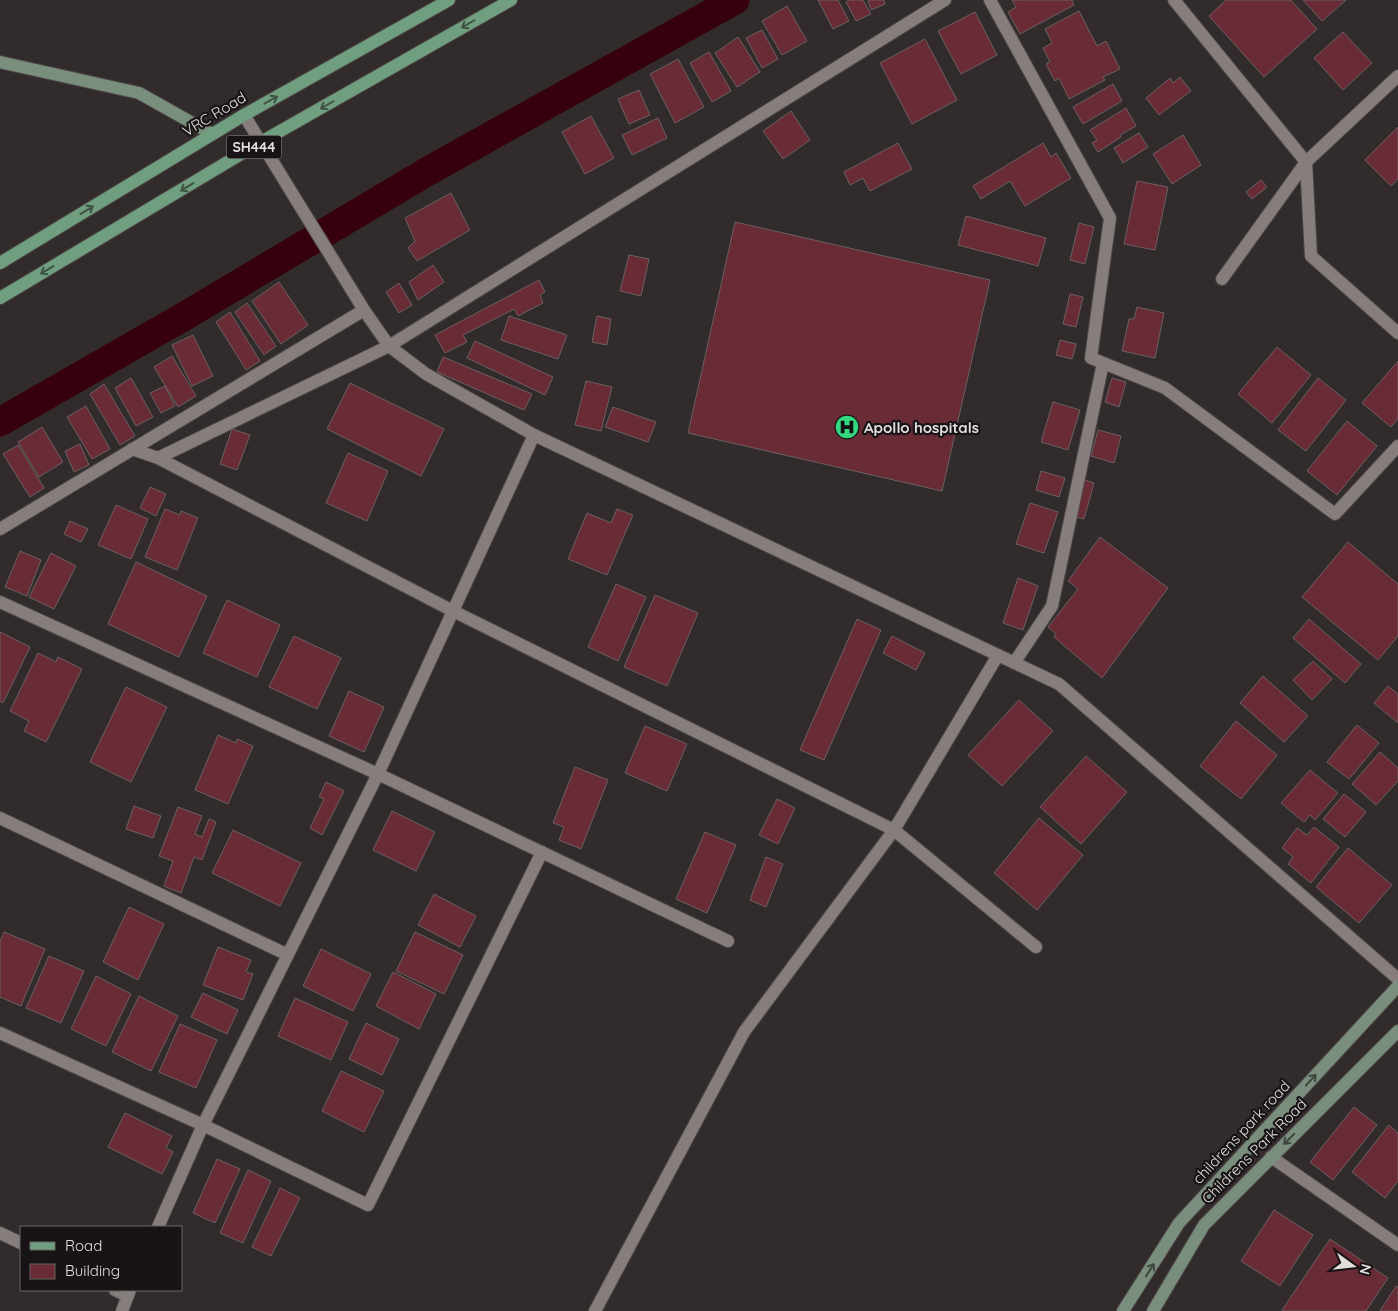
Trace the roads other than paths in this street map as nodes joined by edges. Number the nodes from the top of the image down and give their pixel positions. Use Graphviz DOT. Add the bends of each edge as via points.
graph roads {
  1 [pos="449,0"];
  2 [pos="511,0"];
  3 [pos="945,0"];
  4 [pos="990,0"];
  5 [pos="1174,0"];
  6 [pos="0,62"];
  7 [pos="1398,76"];
  8 [pos="244,115"];
  9 [pos="212,134"];
  10 [pos="261,142"];
  11 [pos="1306,162"];
  12 [pos="0,263"];
  13 [pos="1222,278"];
  14 [pos="0,298"];
  15 [pos="364,310"];
  16 [pos="1398,333"];
  17 [pos="389,346"];
  18 [pos="1102,363"];
  19 [pos="534,435"];
  20 [pos="1398,446"];
  21 [pos="132,449"];
  22 [pos="158,458"];
  23 [pos="0,529"];
  24 [pos="0,602"];
  25 [pos="453,610"];
  26 [pos="998,655"];
  27 [pos="1014,663"];
  28 [pos="378,774"];
  29 [pos="0,818"];
  30 [pos="894,830"];
  31 [pos="542,852"];
  32 [pos="728,941"];
  33 [pos="1036,947"];
  34 [pos="288,955"];
  35 [pos="1398,978"];
  36 [pos="1398,986"];
  37 [pos="1398,1031"];
  38 [pos="0,1034"];
  39 [pos="203,1125"];
  40 [pos="1271,1157"];
  41 [pos="158,1226"];
  42 [pos="0,1233"];
  43 [pos="20,1243"];
  44 [pos="1398,1245"];
  45 [pos="128,1293"];
  46 [pos="122,1311"];
  47 [pos="595,1311"];
  48 [pos="1123,1311"];
  49 [pos="1153,1311"];
  8 -- 1 [label="main road, VRC Road / SH444, one-way"];
  2 -- 10 [label="main road, SH444, one-way"];
  3 -- 17 [label="street"];
  4 -- 18 [label="street" via="1110,218 1090,358"];
  5 -- 11 [label="street"];
  6 -- 9 [label="street" via="139,93"];
  7 -- 11 [label="street"];
  8 -- 9 [label="main road, VRC Road / SH444"];
  8 -- 10 [label="street"];
  12 -- 9 [label="main road, VRC Road / SH444, one-way"];
  10 -- 14 [label="main road, SH444, one-way"];
  10 -- 15 [label="street"];
  11 -- 13 [label="street"];
  11 -- 16 [label="street" via="1311,256"];
  15 -- 17 [label="street"];
  15 -- 21 [label="street"];
  17 -- 19 [label="street" via="426,374"];
  17 -- 22 [label="street"];
  18 -- 20 [label="street" via="1165,388 1335,514"];
  18 -- 27 [label="street" via="1052,606"];
  19 -- 25 [label="street"];
  19 -- 26 [label="street"];
  21 -- 22 [label="street"];
  21 -- 23 [label="street"];
  22 -- 25 [label="street"];
  24 -- 28 [label="street"];
  25 -- 28 [label="street"];
  25 -- 30 [label="street"];
  26 -- 27 [label="street"];
  26 -- 30 [label="street"];
  27 -- 35 [label="street" via="1059,684"];
  28 -- 31 [label="street"];
  28 -- 34 [label="street"];
  29 -- 34 [label="street"];
  30 -- 33 [label="street"];
  30 -- 47 [label="street" via="744,1032"];
  31 -- 32 [label="street"];
  31 -- 39 [label="street" via="368,1205"];
  34 -- 39 [label="street"];
  48 -- 36 [label="street, childrens park road, one-way" via="1179,1223"];
  37 -- 40 [label="street, Childrens Park Road, one-way"];
  38 -- 39 [label="street"];
  39 -- 41 [label="street"];
  40 -- 44 [label="street"];
  40 -- 49 [label="street, Childrens Park Road" via="1204,1225"];
  42 -- 43 [label="street"];
  45 -- 46 [label="street"];
}
